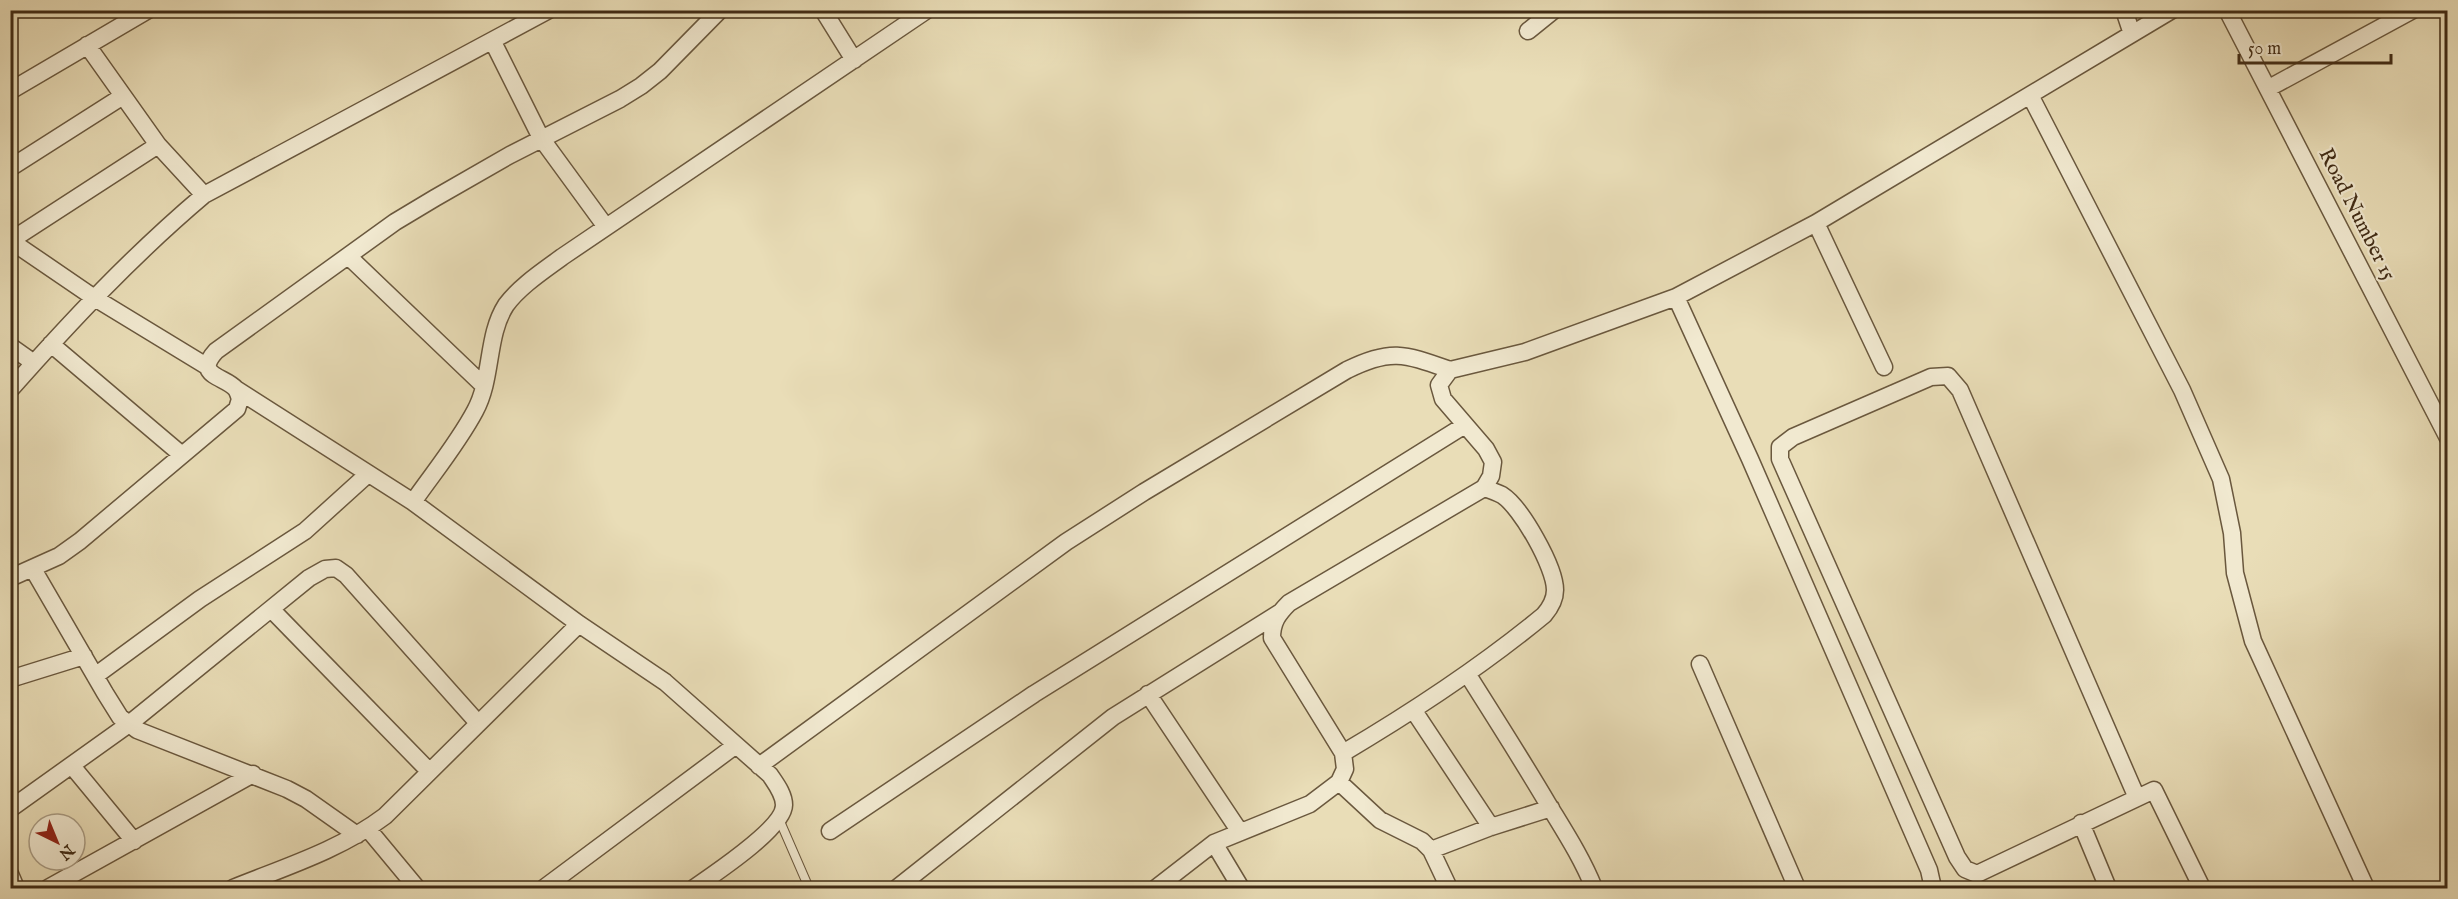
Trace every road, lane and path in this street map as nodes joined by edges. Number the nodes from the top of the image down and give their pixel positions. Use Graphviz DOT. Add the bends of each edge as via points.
graph roads {
  1 [pos="148,10"];
  2 [pos="549,10"];
  3 [pos="720,10"];
  4 [pos="823,10"];
  5 [pos="927,10"];
  6 [pos="1554,10"];
  7 [pos="2124,10"];
  8 [pos="2172,10"];
  9 [pos="2227,10"];
  10 [pos="2414,10"];
  11 [pos="1528,31"];
  12 [pos="2132,34"];
  13 [pos="493,42"];
  14 [pos="87,45"];
  15 [pos="854,60"];
  16 [pos="2269,88"];
  17 [pos="10,91"];
  18 [pos="2030,95"];
  19 [pos="123,96"];
  20 [pos="541,138"];
  21 [pos="158,145"];
  22 [pos="10,168"];
  23 [pos="204,195"];
  24 [pos="1816,223"];
  25 [pos="606,227"];
  26 [pos="11,241"];
  27 [pos="348,256"];
  28 [pos="93,297"];
  29 [pos="1676,297"];
  30 [pos="51,344"];
  31 [pos="10,346"];
  32 [pos="34,363"];
  33 [pos="208,367"];
  34 [pos="1884,367"];
  35 [pos="1450,370"];
  36 [pos="484,386"];
  37 [pos="236,389"];
  38 [pos="10,390"];
  39 [pos="1465,424"];
  40 [pos="2448,438"];
  41 [pos="182,455"];
  42 [pos="368,474"];
  43 [pos="1484,488"];
  44 [pos="413,502"];
  45 [pos="33,569"];
  46 [pos="10,578"];
  47 [pos="271,609"];
  48 [pos="1280,613"];
  49 [pos="579,624"];
  50 [pos="84,656"];
  51 [pos="1700,664"];
  52 [pos="1467,675"];
  53 [pos="95,676"];
  54 [pos="10,679"];
  55 [pos="1148,694"];
  56 [pos="1414,711"];
  57 [pos="478,723"];
  58 [pos="129,724"];
  59 [pos="736,745"];
  60 [pos="1343,753"];
  61 [pos="72,766"];
  62 [pos="759,766"];
  63 [pos="429,771"];
  64 [pos="253,774"];
  65 [pos="1339,782"];
  66 [pos="2137,798"];
  67 [pos="1551,808"];
  68 [pos="10,809"];
  69 [pos="779,819"];
  70 [pos="2081,823"];
  71 [pos="1491,827"];
  72 [pos="830,831"];
  73 [pos="362,832"];
  74 [pos="1240,832"];
  75 [pos="134,841"];
  76 [pos="1214,843"];
  77 [pos="1431,850"];
  78 [pos="10,874"];
  79 [pos="16,888"];
  80 [pos="48,888"];
  81 [pos="233,888"];
  82 [pos="415,888"];
  83 [pos="544,888"];
  84 [pos="694,888"];
  85 [pos="809,888"];
  86 [pos="897,888"];
  87 [pos="1156,888"];
  88 [pos="1241,888"];
  89 [pos="1449,888"];
  90 [pos="1594,888"];
  91 [pos="1797,888"];
  92 [pos="1933,888"];
  93 [pos="2108,888"];
  94 [pos="2202,888"];
  95 [pos="2366,888"];
  1 -- 14 [label="street"];
  2 -- 13 [label="street"];
  3 -- 20 [label="street" via="641,86"];
  4 -- 15 [label="street"];
  5 -- 15 [label="street"];
  6 -- 11 [label="street"];
  7 -- 12 [label="street"];
  8 -- 12 [label="street"];
  9 -- 16 [label="street, Road Number 15"];
  10 -- 16 [label="street"];
  12 -- 18 [label="street"];
  13 -- 20 [label="street"];
  13 -- 23 [label="street"];
  14 -- 17 [label="street"];
  14 -- 19 [label="street"];
  15 -- 25 [label="street"];
  16 -- 40 [label="street, Road Number 15"];
  18 -- 24 [label="street"];
  18 -- 95 [label="street" via="2182,390 2212,459 2220,479 2232,533 2235,573 2253,641"];
  19 -- 21 [label="street"];
  19 -- 22 [label="street"];
  20 -- 25 [label="street"];
  20 -- 27 [label="street" via="435,198"];
  21 -- 23 [label="street"];
  21 -- 26 [label="street"];
  23 -- 28 [label="street"];
  24 -- 29 [label="street"];
  24 -- 34 [label="street"];
  25 -- 36 [label="street" via="527,284 507,305 499,320"];
  26 -- 28 [label="street"];
  27 -- 33 [label="street" via="216,351"];
  27 -- 36 [label="street"];
  28 -- 30 [label="street"];
  28 -- 33 [label="street"];
  29 -- 35 [label="street" via="1525,352"];
  29 -- 92 [label="street" via="1929,870"];
  30 -- 32 [label="street"];
  30 -- 41 [label="street"];
  31 -- 32 [label="street"];
  32 -- 38 [label="street"];
  33 -- 37 [label="street" via="212,375"];
  35 -- 39 [label="street" via="1439,384 1443,399"];
  35 -- 62 [label="street" via="1419,359 1387,355 1347,370 1066,542"];
  36 -- 44 [label="street" via="476,409"];
  37 -- 41 [label="street" via="240,399 237,409"];
  37 -- 42 [label="street"];
  39 -- 43 [label="street" via="1493,462"];
  39 -- 72 [label="street" via="1035,694"];
  41 -- 45 [label="street" via="80,541"];
  42 -- 44 [label="street"];
  42 -- 53 [label="street" via="305,531 200,599"];
  43 -- 48 [label="street" via="1289,603"];
  43 -- 52 [label="street" via="1502,495 1526,520 1555,590 1552,605 1544,615"];
  44 -- 49 [label="street"];
  45 -- 46 [label="street"];
  45 -- 50 [label="street"];
  47 -- 57 [label="street" via="309,578 336,568"];
  47 -- 58 [label="street"];
  47 -- 63 [label="street"];
  48 -- 55 [label="street"];
  48 -- 60 [label="street" via="1272,625 1272,638"];
  49 -- 57 [label="street"];
  49 -- 59 [label="street" via="665,682"];
  50 -- 53 [label="street"];
  50 -- 54 [label="street"];
  51 -- 91 [label="street"];
  52 -- 56 [label="street"];
  52 -- 67 [label="street"];
  53 -- 58 [label="street" via="120,717"];
  55 -- 74 [label="street"];
  55 -- 86 [label="street" via="1113,717"];
  56 -- 60 [label="street"];
  56 -- 71 [label="street"];
  57 -- 63 [label="street"];
  58 -- 61 [label="street"];
  58 -- 64 [label="street" via="163,742"];
  59 -- 62 [label="street"];
  59 -- 83 [label="street"];
  60 -- 65 [label="street" via="1345,769"];
  61 -- 68 [label="street"];
  61 -- 75 [label="street"];
  62 -- 69 [label="street" via="780,790 784,805"];
  63 -- 73 [label="street" via="385,816"];
  64 -- 73 [label="street"];
  64 -- 75 [label="street"];
  65 -- 74 [label="street" via="1310,804"];
  65 -- 77 [label="street" via="1380,820 1422,841"];
  66 -- 70 [label="street"];
  66 -- 70 [label="street" via="1960,390 1948,376 1931,377 1793,437 1780,447 1780,459 1965,869 1977,874"];
  66 -- 94 [label="street" via="2154,790"];
  67 -- 71 [label="street"];
  67 -- 90 [label="street"];
  69 -- 84 [label="street" via="768,832"];
  69 -- 85 [label="lane"];
  70 -- 93 [label="street"];
  71 -- 77 [label="street"];
  73 -- 81 [label="street"];
  73 -- 82 [label="street"];
  74 -- 76 [label="street"];
  75 -- 80 [label="street"];
  76 -- 87 [label="street"];
  76 -- 88 [label="street"];
  77 -- 89 [label="street"];
  78 -- 79 [label="street"];
}
